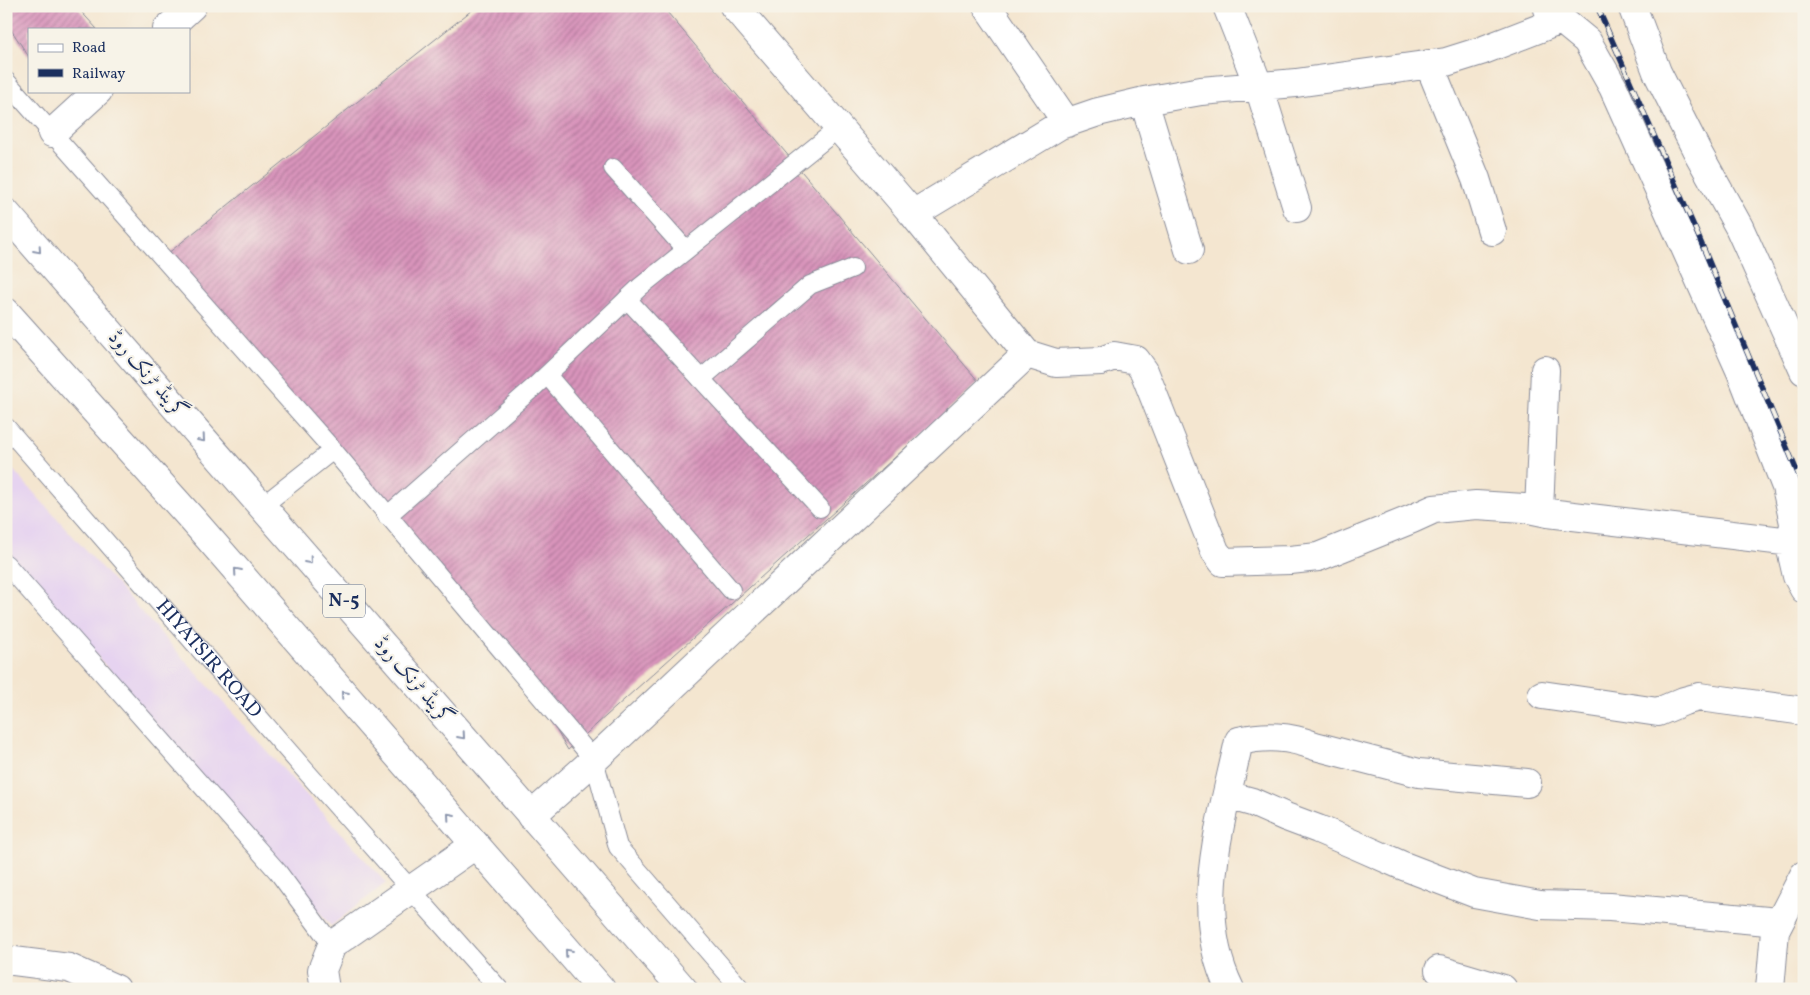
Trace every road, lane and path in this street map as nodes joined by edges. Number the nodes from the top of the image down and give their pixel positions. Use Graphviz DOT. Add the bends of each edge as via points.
graph roads {
  1 [pos="192,6"];
  2 [pos="734,6"];
  3 [pos="987,6"];
  4 [pos="1227,6"];
  5 [pos="1632,6"];
  6 [pos="1553,13"];
  7 [pos="168,28"];
  8 [pos="1429,64"];
  9 [pos="6,81"];
  10 [pos="1260,87"];
  11 [pos="97,92"];
  12 [pos="1144,101"];
  13 [pos="1067,123"];
  14 [pos="840,127"];
  15 [pos="52,133"];
  16 [pos="613,168"];
  17 [pos="1297,208"];
  18 [pos="6,213"];
  19 [pos="913,214"];
  20 [pos="1492,231"];
  21 [pos="686,250"];
  22 [pos="1190,250"];
  23 [pos="853,268"];
  24 [pos="627,299"];
  25 [pos="6,312"];
  26 [pos="1027,354"];
  27 [pos="1545,370"];
  28 [pos="1804,371"];
  29 [pos="547,375"];
  30 [pos="701,379"];
  31 [pos="6,427"];
  32 [pos="332,450"];
  33 [pos="261,507"];
  34 [pos="820,508"];
  35 [pos="1539,511"];
  36 [pos="387,516"];
  37 [pos="1792,542"];
  38 [pos="6,564"];
  39 [pos="1804,589"];
  40 [pos="731,590"];
  41 [pos="1542,695"];
  42 [pos="1804,711"];
  43 [pos="594,760"];
  44 [pos="1527,783"];
  45 [pos="1227,795"];
  46 [pos="531,816"];
  47 [pos="475,845"];
  48 [pos="1804,875"];
  49 [pos="412,890"];
  50 [pos="1779,922"];
  51 [pos="332,944"];
  52 [pos="6,960"];
  53 [pos="1439,970"];
  54 [pos="116,989"];
  55 [pos="325,989"];
  56 [pos="499,989"];
  57 [pos="600,989"];
  58 [pos="682,989"];
  59 [pos="741,989"];
  60 [pos="1230,989"];
  61 [pos="1503,989"];
  62 [pos="1770,989"];
  1 -- 7 [label="main road"];
  2 -- 14 [label="main road"];
  3 -- 13 [label="main road"];
  4 -- 10 [label="main road"];
  5 -- 28 [label="main road" via="1657,72 1739,227"];
  6 -- 8 [label="main road" via="1481,51"];
  6 -- 37 [label="main road" via="1587,41 1613,87 1741,372 1786,487 1794,523"];
  8 -- 10 [label="main road"];
  8 -- 20 [label="main road" via="1476,179"];
  9 -- 15 [label="lane"];
  10 -- 12 [label="main road" via="1200,91"];
  10 -- 17 [label="main road"];
  11 -- 15 [label="main road"];
  12 -- 13 [label="main road"];
  12 -- 22 [label="main road"];
  13 -- 19 [label="main road"];
  14 -- 19 [label="main road"];
  14 -- 21 [label="lane"];
  15 -- 32 [label="lane"];
  16 -- 21 [label="lane"];
  18 -- 33 [label="main road, گرینڈ ٹرنک روڈ / N-5, one-way"];
  19 -- 26 [label="main road"];
  21 -- 24 [label="lane"];
  23 -- 30 [label="lane" via="810,285"];
  24 -- 29 [label="lane"];
  24 -- 30 [label="lane"];
  47 -- 25 [label="main road, one-way" via="192,519"];
  26 -- 35 [label="main road" via="1056,363 1101,361 1114,356 1136,360 1144,370 1215,551 1223,562 1318,556 1434,508 1476,505"];
  26 -- 43 [label="main road"];
  27 -- 35 [label="main road"];
  29 -- 36 [label="lane"];
  29 -- 40 [label="lane"];
  30 -- 34 [label="lane"];
  31 -- 49 [label="lane, HIYATSIR ROAD"];
  32 -- 33 [label="lane"];
  32 -- 36 [label="lane"];
  33 -- 46 [label="main road, گرینڈ ٹرنک روڈ / N-5, one-way"];
  35 -- 37 [label="main road"];
  36 -- 43 [label="lane"];
  37 -- 39 [label="main road" via="1797,576"];
  38 -- 51 [label="lane" via="278,872"];
  41 -- 42 [label="main road" via="1658,712 1699,697"];
  43 -- 46 [label="main road"];
  43 -- 59 [label="lane" via="618,847"];
  44 -- 45 [label="main road" via="1419,773 1299,740 1260,736 1238,741"];
  45 -- 50 [label="main road" via="1252,802 1401,866 1474,893 1540,906 1610,907"];
  45 -- 60 [label="main road" via="1212,880 1212,924 1217,952"];
  46 -- 58 [label="main road, گرینڈ ٹرنک روڈ / N-5"];
  47 -- 49 [label="main road"];
  57 -- 47 [label="main road, one-way"];
  48 -- 50 [label="main road"];
  49 -- 51 [label="main road"];
  49 -- 56 [label="lane, HIYATSIR ROAD"];
  50 -- 62 [label="main road" via="1775,931"];
  51 -- 55 [label="main road" via="322,970"];
  52 -- 54 [label="main road" via="69,968"];
  53 -- 61 [label="main road"];
}
